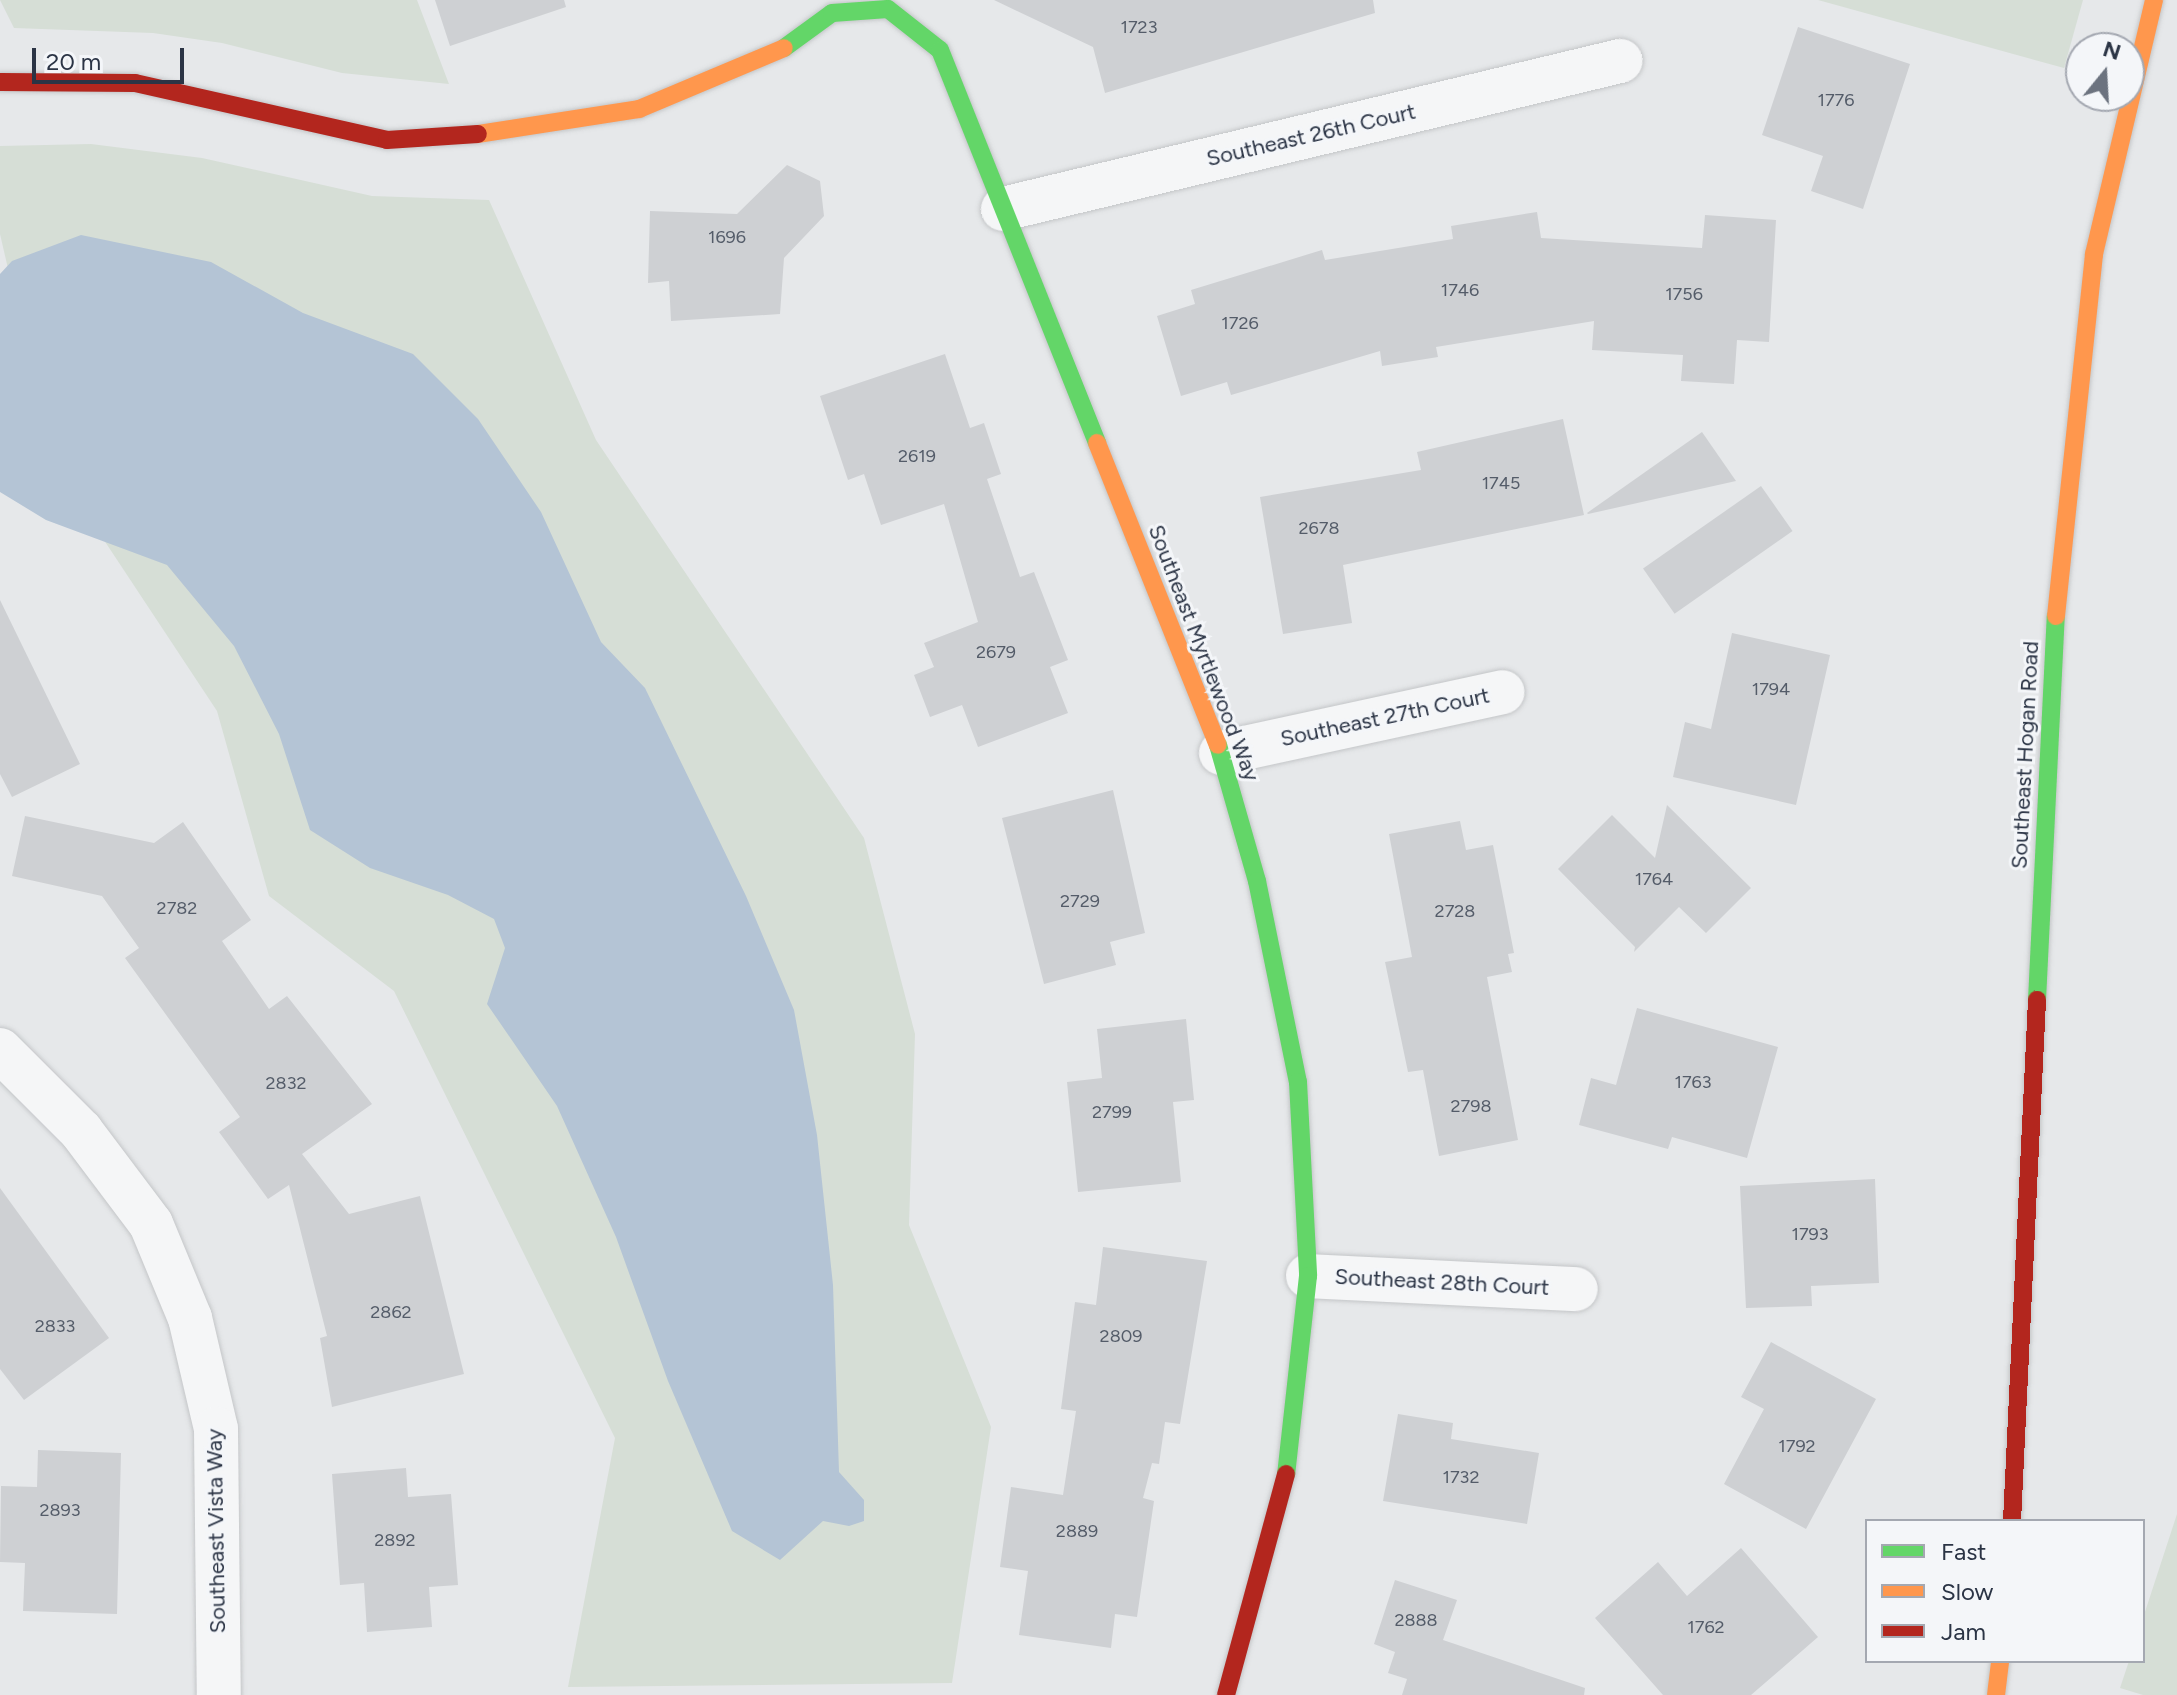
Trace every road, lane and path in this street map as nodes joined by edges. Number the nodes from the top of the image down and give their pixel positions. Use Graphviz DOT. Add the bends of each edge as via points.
graph roads {
  1 [pos="2154,0"];
  2 [pos="1620,61"];
  3 [pos="0,82"];
  4 [pos="1003,209"];
  5 [pos="1502,692"];
  6 [pos="1221,753"];
  7 [pos="0,1050"];
  8 [pos="1308,1276"];
  9 [pos="1576,1289"];
  10 [pos="2012,1519"];
  11 [pos="2000,1663"];
  12 [pos="219,1695"];
  13 [pos="1226,1695"];
  14 [pos="1996,1695"];
  1 -- 10 [label="street, Southeast Hogan Road" via="2094,254 2058,566"];
  2 -- 4 [label="street, Southeast 26th Court"];
  3 -- 4 [label="street, Southeast Myrtlewood Way" via="135,83 387,140 502,132 639,109 784,48 832,13 888,9 940,50"];
  4 -- 6 [label="street, Southeast Myrtlewood Way"];
  5 -- 6 [label="street, Southeast 27th Court"];
  6 -- 8 [label="street, Southeast Myrtlewood Way" via="1277,965 1298,1082"];
  7 -- 12 [label="street, Southeast Vista Way" via="81,1131 151,1224 190,1318 216,1429"];
  8 -- 9 [label="street, Southeast 28th Court"];
  8 -- 13 [label="street, Southeast Myrtlewood Way" via="1288,1465"];
  11 -- 14 [label="street"];
}
